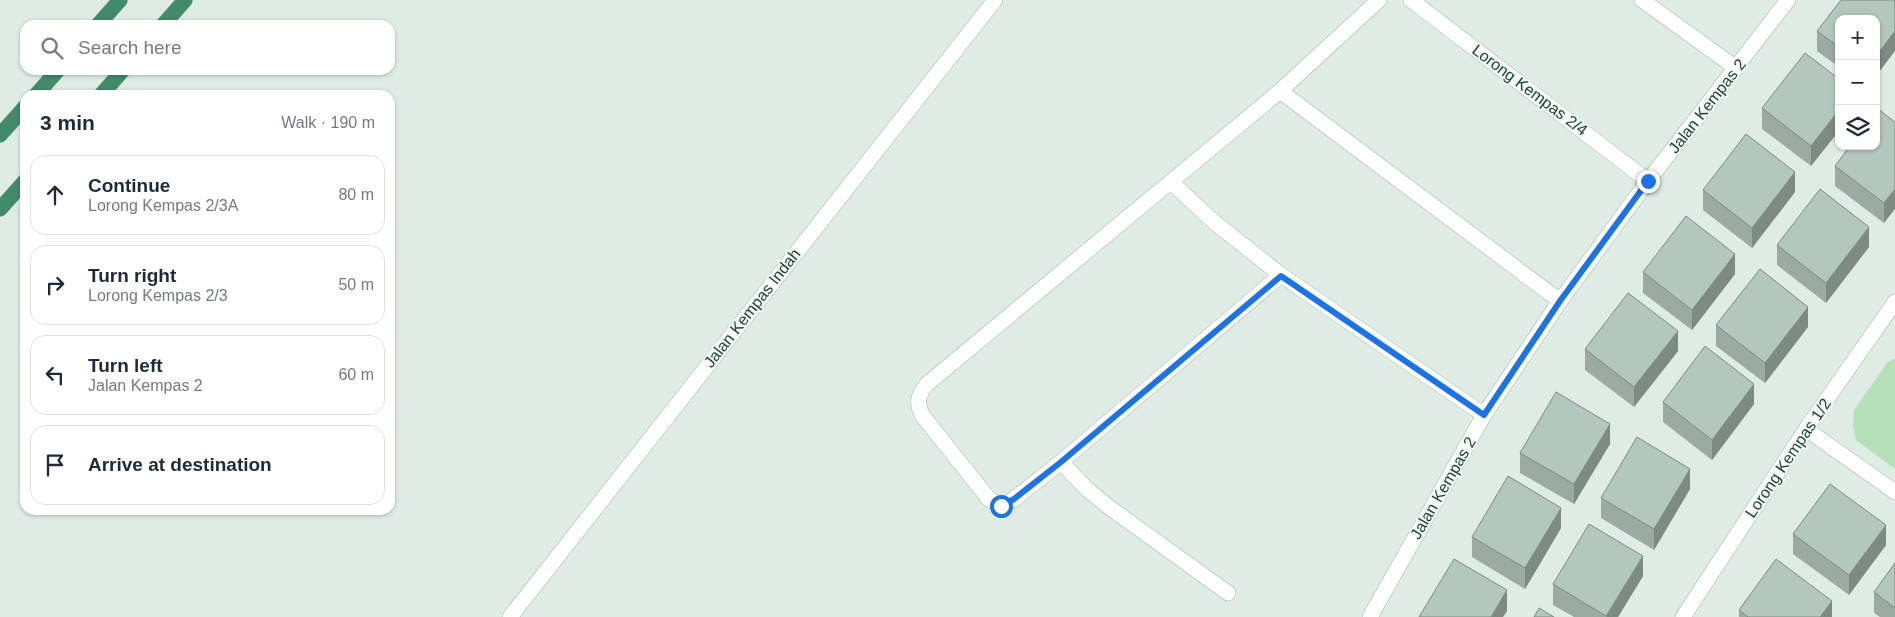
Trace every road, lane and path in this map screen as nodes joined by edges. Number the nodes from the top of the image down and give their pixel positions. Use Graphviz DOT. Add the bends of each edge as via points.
graph roads {
  1 [pos="120,0"];
  2 [pos="185,0"];
  3 [pos="995,0"];
  4 [pos="1379,0"];
  5 [pos="1411,0"];
  6 [pos="1642,0"];
  7 [pos="1788,0"];
  8 [pos="102,20"];
  9 [pos="167,20"];
  10 [pos="1736,68"];
  11 [pos="54,75"];
  12 [pos="119,75"];
  13 [pos="40,90"];
  14 [pos="105,90"];
  15 [pos="1280,91"];
  16 [pos="20,113"];
  17 [pos="0,135"];
  18 [pos="1648,181"];
  19 [pos="1171,182"];
  20 [pos="20,187"];
  21 [pos="0,209"];
  22 [pos="1281,276"];
  23 [pos="1560,301"];
  24 [pos="1895,302"];
  25 [pos="1484,415"];
  26 [pos="1806,429"];
  27 [pos="1061,462"];
  28 [pos="1895,492"];
  29 [pos="1228,593"];
  30 [pos="510,617"];
  31 [pos="1370,617"];
  32 [pos="1684,617"];
  1 -- 8 [label="highway"];
  2 -- 9 [label="highway"];
  3 -- 30 [label="street, Jalan Kempas Indah"];
  4 -- 15 [label="street"];
  5 -- 18 [label="street, Lorong Kempas 2/4"];
  6 -- 10 [label="street"];
  7 -- 10 [label="street, Jalan Kempas 2"];
  10 -- 18 [label="street, Jalan Kempas 2"];
  11 -- 13 [label="highway"];
  12 -- 14 [label="highway"];
  15 -- 19 [label="street"];
  15 -- 23 [label="street"];
  16 -- 17 [label="highway"];
  18 -- 23 [label="street, Jalan Kempas 2"];
  19 -- 22 [label="street"];
  19 -- 27 [label="street" via="927,384 918,399 922,415 989,499 1001,506"];
  20 -- 21 [label="highway"];
  22 -- 25 [label="street"];
  22 -- 27 [label="street"];
  23 -- 25 [label="street, Jalan Kempas 2"];
  24 -- 26 [label="street, Lorong Kempas 1/2"];
  25 -- 31 [label="street, Jalan Kempas 2"];
  26 -- 28 [label="street"];
  26 -- 32 [label="street, Lorong Kempas 1/2"];
  27 -- 29 [label="street" via="1110,508"];
}
